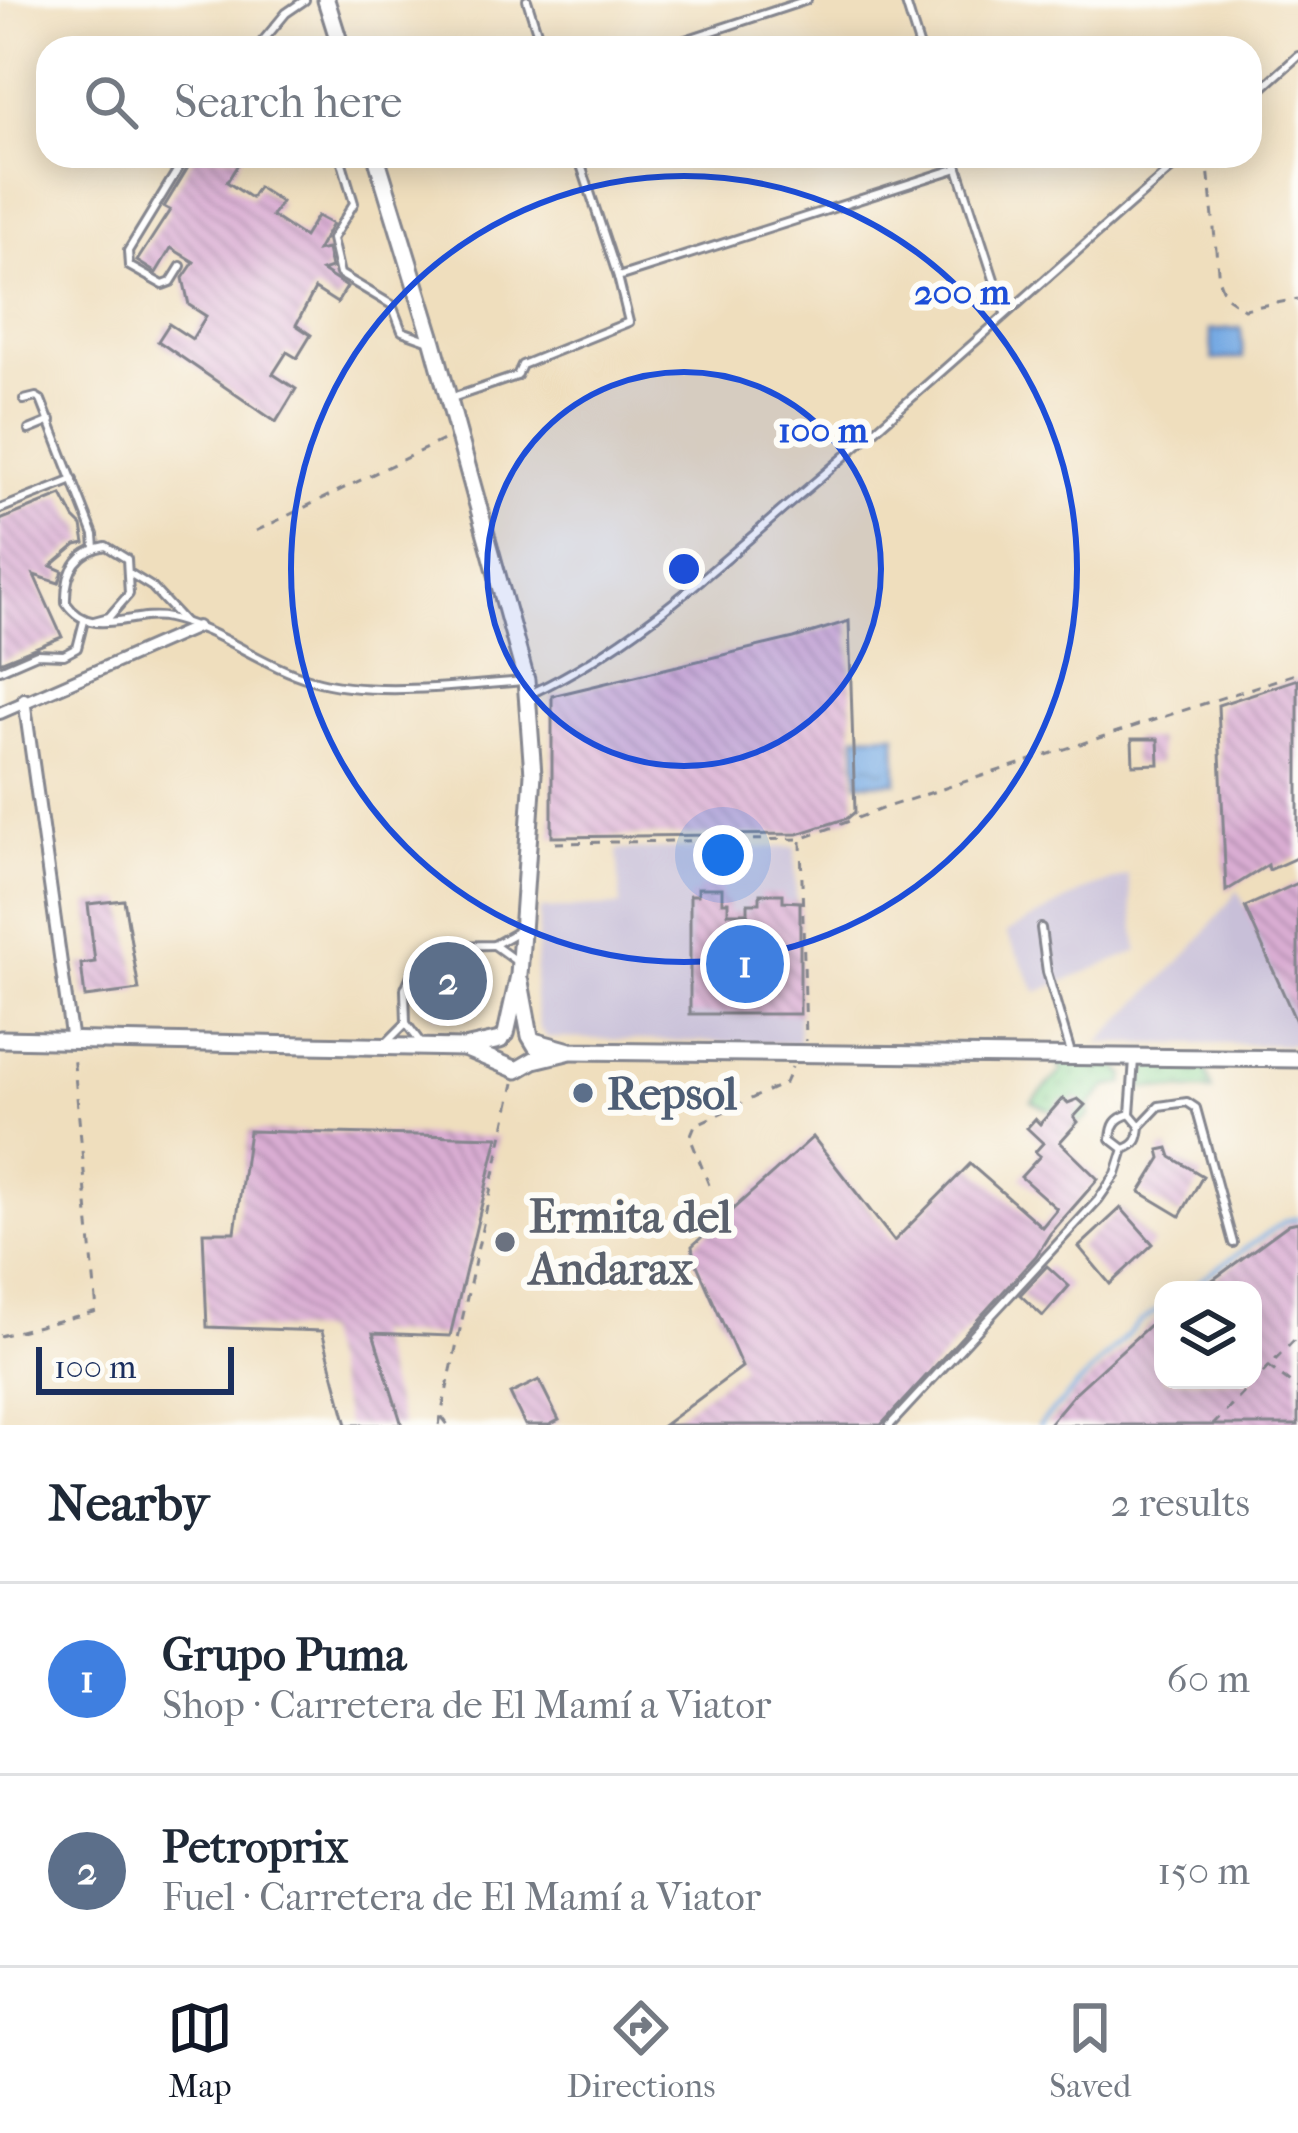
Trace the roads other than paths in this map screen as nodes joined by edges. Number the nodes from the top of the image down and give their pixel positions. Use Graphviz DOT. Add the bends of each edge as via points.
graph roads {
  1 [pos="305,0"];
  2 [pos="326,0"];
  3 [pos="527,0"];
  4 [pos="807,0"];
  5 [pos="905,0"];
  6 [pos="267,36"];
  7 [pos="337,36"];
  8 [pos="538,36"];
  9 [pos="698,36"];
  10 [pos="916,36"];
  11 [pos="1298,56"];
  12 [pos="1262,88"];
  13 [pos="179,168"];
  14 [pos="344,168"];
  15 [pos="384,168"];
  16 [pos="582,168"];
  17 [pos="958,168"];
  18 [pos="1172,168"];
  19 [pos="181,266"];
  20 [pos="618,277"];
  21 [pos="1005,313"];
  22 [pos="433,342"];
  23 [pos="449,399"];
  24 [pos="24,400"];
  25 [pos="50,422"];
  26 [pos="29,430"];
  27 [pos="73,480"];
  28 [pos="0,509"];
  29 [pos="95,548"];
  30 [pos="130,574"];
  31 [pos="84,620"];
  32 [pos="94,621"];
  33 [pos="192,626"];
  34 [pos="0,670"];
  35 [pos="527,687"];
  36 [pos="24,699"];
  37 [pos="0,713"];
  38 [pos="1041,928"];
  39 [pos="522,929"];
  40 [pos="494,945"];
  41 [pos="445,946"];
  42 [pos="420,962"];
  43 [pos="457,965"];
  44 [pos="520,970"];
  45 [pos="434,981"];
  46 [pos="406,1023"];
  47 [pos="503,1037"];
  48 [pos="532,1038"];
  49 [pos="0,1039"];
  50 [pos="72,1042"];
  51 [pos="382,1048"];
  52 [pos="424,1048"];
  53 [pos="464,1048"];
  54 [pos="570,1051"];
  55 [pos="1072,1056"];
  56 [pos="1134,1056"];
  57 [pos="534,1060"];
  58 [pos="1298,1060"];
  59 [pos="510,1067"];
  60 [pos="1130,1114"];
  61 [pos="1140,1126"];
  62 [pos="1124,1149"];
  63 [pos="1233,1243"];
  64 [pos="890,1425"];
  1 -- 6 [label="lane"];
  2 -- 7 [label="street"];
  3 -- 8 [label="lane"];
  4 -- 9 [label="lane"];
  5 -- 10 [label="lane"];
  11 -- 12 [label="lane"];
  13 -- 19 [label="lane" via="128,251 129,266 163,285"];
  14 -- 22 [label="lane" via="354,203 332,239 340,274 392,305 402,331"];
  15 -- 22 [label="street"];
  16 -- 20 [label="lane"];
  17 -- 20 [label="lane"];
  17 -- 21 [label="lane"];
  18 -- 21 [label="lane"];
  20 -- 23 [label="lane" via="629,322"];
  21 -- 35 [label="lane" via="639,632 566,677"];
  22 -- 23 [label="street"];
  23 -- 35 [label="street"];
  24 -- 25 [label="lane" via="41,400"];
  25 -- 26 [label="lane"];
  25 -- 27 [label="lane"];
  27 -- 28 [label="lane"];
  27 -- 29 [label="lane"];
  29 -- 30 [label="lane" via="127,559"];
  29 -- 31 [label="lane" via="77,559 65,587 66,603"];
  30 -- 32 [label="lane" via="121,608"];
  30 -- 33 [label="lane"];
  31 -- 32 [label="lane"];
  31 -- 34 [label="lane" via="77,648"];
  32 -- 33 [label="lane" via="156,617"];
  33 -- 35 [label="lane" via="308,680 349,688"];
  33 -- 36 [label="street"];
  35 -- 39 [label="street" via="533,774"];
  36 -- 37 [label="street"];
  36 -- 50 [label="street"];
  38 -- 55 [label="lane"];
  39 -- 40 [label="lane"];
  39 -- 44 [label="street"];
  40 -- 41 [label="lane"];
  40 -- 44 [label="lane"];
  41 -- 42 [label="lane"];
  41 -- 43 [label="lane"];
  42 -- 45 [label="lane"];
  42 -- 46 [label="lane" via="407,977"];
  43 -- 45 [label="lane"];
  43 -- 45 [label="lane" via="466,978 450,996"];
  44 -- 47 [label="street"];
  44 -- 48 [label="street"];
  46 -- 51 [label="lane"];
  46 -- 52 [label="lane"];
  47 -- 48 [label="street" via="517,1030"];
  47 -- 53 [label="street"];
  47 -- 59 [label="street" via="497,1053"];
  48 -- 54 [label="street"];
  48 -- 57 [label="street"];
  49 -- 50 [label="street"];
  50 -- 51 [label="street"];
  51 -- 52 [label="street"];
  52 -- 53 [label="street"];
  53 -- 59 [label="street"];
  54 -- 55 [label="street"];
  54 -- 57 [label="street"];
  55 -- 56 [label="street"];
  56 -- 58 [label="street"];
  56 -- 60 [label="lane"];
  57 -- 59 [label="street"];
  60 -- 61 [label="lane"];
  60 -- 62 [label="lane" via="1112,1125 1112,1139"];
  61 -- 62 [label="lane" via="1133,1147"];
  61 -- 63 [label="lane" via="1159,1106 1196,1108"];
  62 -- 64 [label="lane" via="1097,1200"];
}
